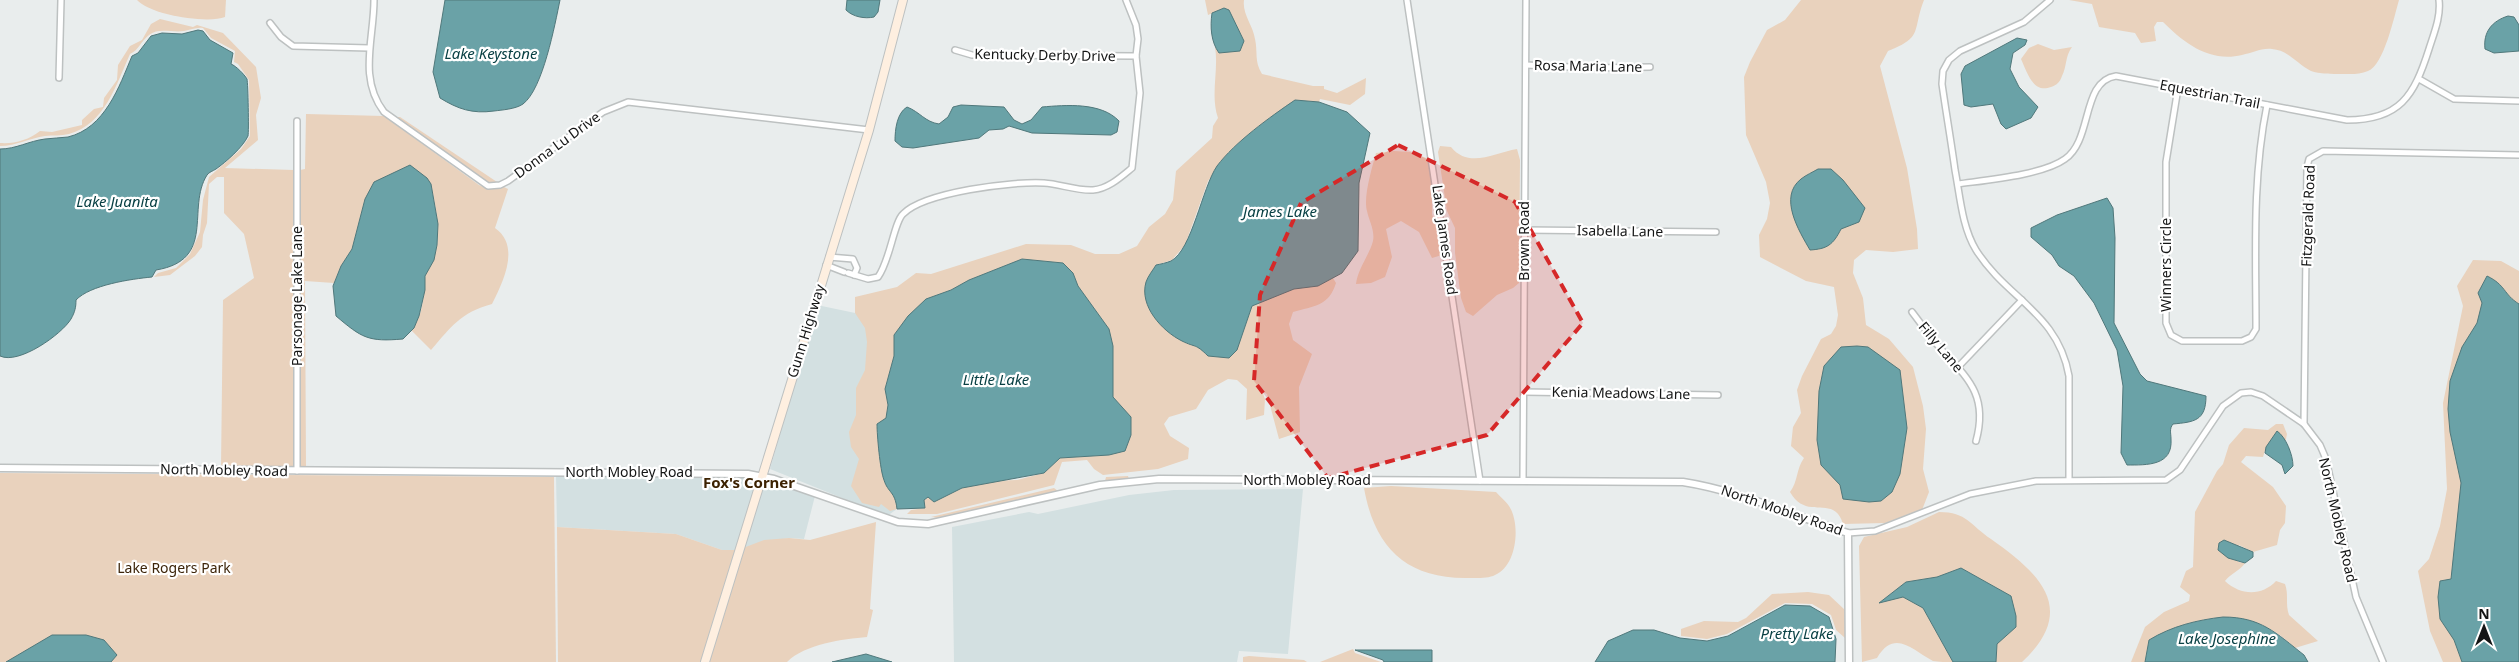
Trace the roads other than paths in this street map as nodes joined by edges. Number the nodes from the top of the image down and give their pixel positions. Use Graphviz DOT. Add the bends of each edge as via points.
graph roads {
  1 [pos="61,0"];
  2 [pos="374,0"];
  3 [pos="903,0"];
  4 [pos="1126,0"];
  5 [pos="1407,0"];
  6 [pos="1526,0"];
  7 [pos="2050,0"];
  8 [pos="2439,0"];
  9 [pos="270,23"];
  10 [pos="369,48"];
  11 [pos="955,50"];
  12 [pos="1136,56"];
  13 [pos="1526,65"];
  14 [pos="1650,67"];
  15 [pos="59,78"];
  16 [pos="2419,79"];
  17 [pos="2178,88"];
  18 [pos="2519,101"];
  19 [pos="2267,105"];
  20 [pos="297,121"];
  21 [pos="869,130"];
  22 [pos="2519,155"];
  23 [pos="1958,184"];
  24 [pos="1524,230"];
  25 [pos="1716,232"];
  26 [pos="829,256"];
  27 [pos="826,265"];
  28 [pos="849,273"];
  29 [pos="2022,300"];
  30 [pos="1912,312"];
  31 [pos="1959,366"];
  32 [pos="1524,392"];
  33 [pos="1718,395"];
  34 [pos="2304,424"];
  35 [pos="1976,440"];
  36 [pos="0,468"];
  37 [pos="297,471"];
  38 [pos="762,475"];
  39 [pos="2069,480"];
  40 [pos="1480,481"];
  41 [pos="1523,481"];
  42 [pos="1848,533"];
  43 [pos="705,662"];
  44 [pos="1848,662"];
  45 [pos="2383,662"];
  1 -- 15 [label="street"];
  2 -- 10 [label="street, Donna Lu Drive"];
  3 -- 21 [label="main road, Gunn Highway"];
  4 -- 12 [label="street" via="1136,25"];
  5 -- 40 [label="street, Lake James Road"];
  6 -- 13 [label="street, Brown Road"];
  7 -- 23 [label="street" via="2024,22 1960,51 1949,60 1943,71 1942,84"];
  8 -- 16 [label="street, Equestrian Trail" via="2439,20"];
  9 -- 10 [label="street" via="281,38 293,46"];
  10 -- 21 [label="street, Donna Lu Drive" via="371,83 384,112 488,186 508,181 603,112 628,102"];
  11 -- 12 [label="street, Kentucky Derby Drive" via="972,56"];
  12 -- 28 [label="street" via="1140,93 1132,168 1112,184 1093,190 1043,183 1016,184 972,189 935,199 901,215 886,267 878,277 868,279"];
  13 -- 14 [label="street, Rosa Maria Lane"];
  13 -- 24 [label="street, Brown Road"];
  16 -- 18 [label="street" via="2454,99"];
  16 -- 19 [label="street, Equestrian Trail" via="2399,106 2367,120 2347,120"];
  17 -- 19 [label="street, Equestrian Trail"];
  17 -- 19 [label="street, Winners Circle" via="2166,162 2166,323 2171,335 2182,342 2242,341 2251,337 2256,329 2256,176"];
  17 -- 23 [label="street, Equestrian Trail" via="2106,77 2096,87 2079,144 2066,158 2056,164 2018,174"];
  20 -- 37 [label="street, Parsonage Lake Lane"];
  21 -- 26 [label="main road, Gunn Highway"];
  22 -- 34 [label="street, Fitzgerald Road" via="2323,151 2309,159"];
  23 -- 29 [label="street" via="1964,221 1976,249 1993,273"];
  24 -- 25 [label="street, Isabella Lane"];
  24 -- 32 [label="street, Brown Road"];
  26 -- 27 [label="main road, Gunn Highway"];
  26 -- 28 [label="street" via="852,259 857,268"];
  27 -- 28 [label="street"];
  27 -- 38 [label="main road, Gunn Highway"];
  29 -- 31 [label="street"];
  29 -- 39 [label="street" via="2052,330 2067,362 2070,376"];
  30 -- 31 [label="street, Filly Lane" via="1933,340"];
  31 -- 35 [label="street, Filly Lane" via="1978,401 1981,421"];
  32 -- 33 [label="street, Kenia Meadows Lane"];
  32 -- 41 [label="street, Brown Road"];
  34 -- 39 [label="street, North Mobley Road" via="2263,396 2241,393 2222,406 2180,470 2166,480"];
  34 -- 45 [label="street, North Mobley Road" via="2320,444 2326,460 2356,597"];
  36 -- 37 [label="street, North Mobley Road"];
  37 -- 38 [label="street, North Mobley Road"];
  38 -- 40 [label="street, North Mobley Road" via="898,522 928,524 1100,486 1159,479"];
  38 -- 43 [label="main road, Gunn Highway"];
  39 -- 42 [label="street, North Mobley Road" via="2036,481 1970,494 1874,531"];
  40 -- 41 [label="street, North Mobley Road"];
  41 -- 42 [label="street, North Mobley Road" via="1683,482 1717,487"];
  42 -- 44 [label="street"];
}
